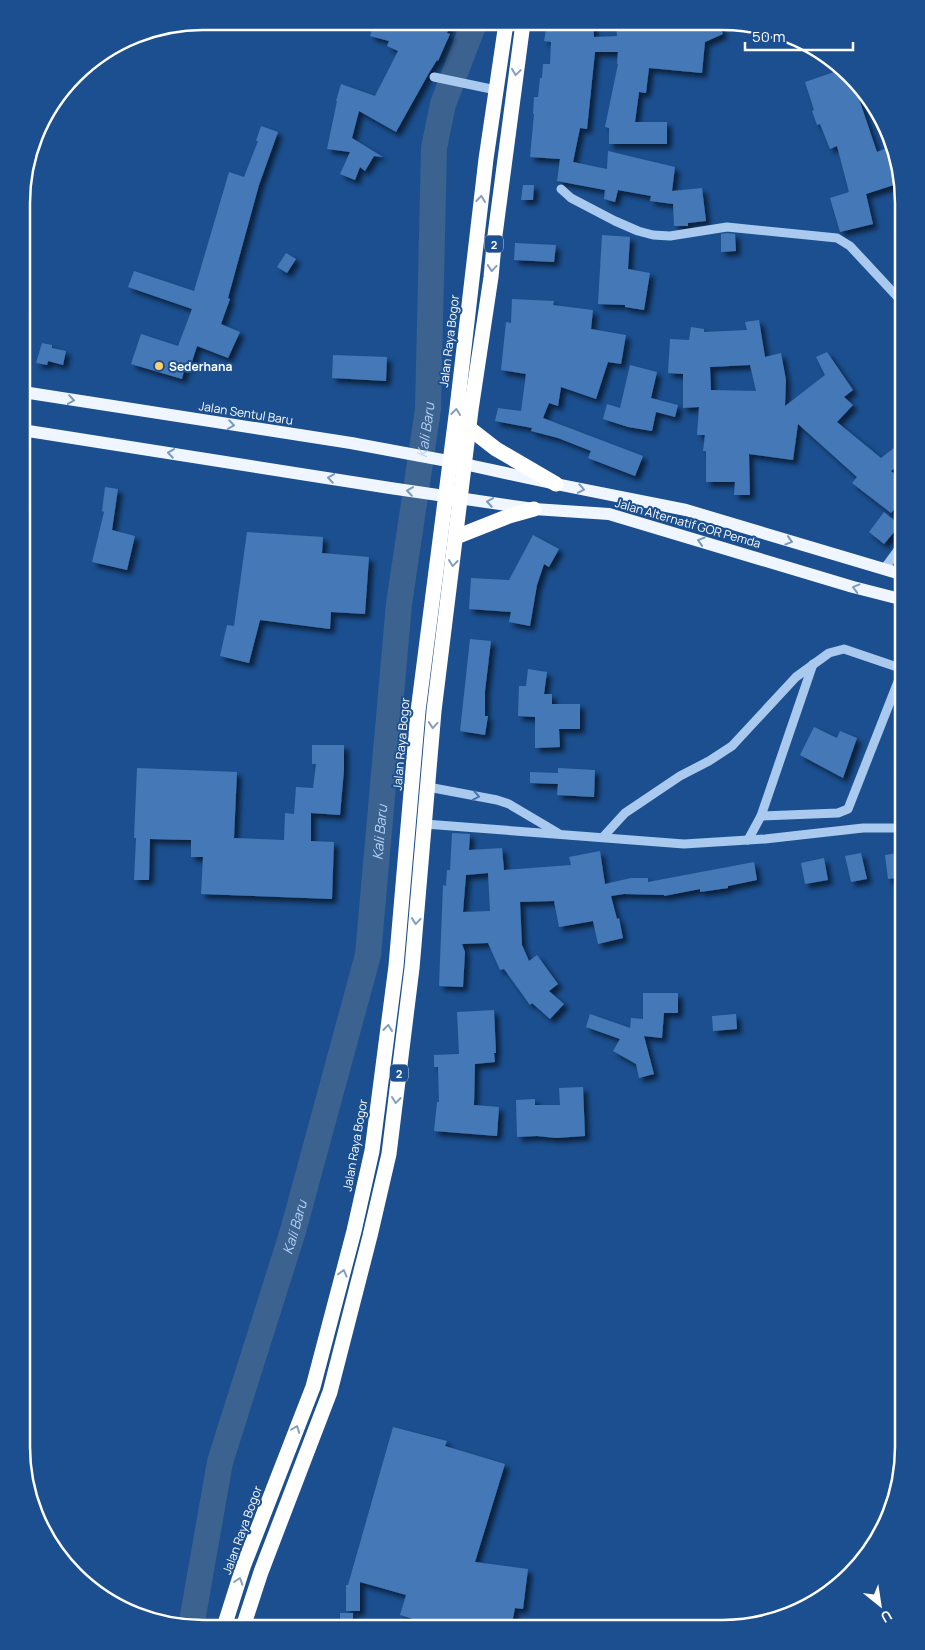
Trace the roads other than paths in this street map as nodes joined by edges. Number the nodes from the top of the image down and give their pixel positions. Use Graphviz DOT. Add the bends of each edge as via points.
graph roads {
  1 [pos="505,30"];
  2 [pos="522,30"];
  3 [pos="434,77"];
  4 [pos="496,90"];
  5 [pos="561,189"];
  6 [pos="895,294"];
  7 [pos="30,393"];
  8 [pos="469,428"];
  9 [pos="30,431"];
  10 [pos="451,461"];
  11 [pos="556,484"];
  12 [pos="438,495"];
  13 [pos="460,498"];
  14 [pos="534,509"];
  15 [pos="456,537"];
  16 [pos="895,554"];
  17 [pos="884,569"];
  18 [pos="895,572"];
  19 [pos="895,598"];
  20 [pos="813,664"];
  21 [pos="895,666"];
  22 [pos="895,689"];
  23 [pos="428,787"];
  24 [pos="761,816"];
  25 [pos="425,824"];
  26 [pos="895,828"];
  27 [pos="560,834"];
  28 [pos="603,837"];
  29 [pos="748,840"];
  30 [pos="402,894"];
  31 [pos="419,896"];
  32 [pos="226,1620"];
  33 [pos="245,1620"];
  1 -- 4 [label="highway, Jalan Raya Bogor / 2"];
  2 -- 8 [label="highway, Jalan Raya Bogor / 2, one-way"];
  3 -- 4 [label="street"];
  10 -- 4 [label="highway, Jalan Raya Bogor / 2, one-way"];
  5 -- 6 [label="street" via="615,221 653,235 670,236 727,227 837,238 850,246"];
  7 -- 10 [label="main road, Jalan Sentul Baru, one-way"];
  8 -- 10 [label="highway, Jalan Raya Bogor / 2"];
  8 -- 11 [label="highway" via="496,449"];
  12 -- 9 [label="main road, one-way"];
  10 -- 11 [label="main road, Jalan Alternatif GOR Pemda"];
  10 -- 12 [label="highway, Jalan Raya Bogor / 2"];
  10 -- 13 [label="highway, Jalan Raya Bogor / 2"];
  11 -- 17 [label="main road, Jalan Alternatif GOR Pemda, one-way" via="686,510"];
  12 -- 13 [label="main road"];
  12 -- 30 [label="highway, Jalan Raya Bogor / 2"];
  14 -- 13 [label="main road, Jalan Alternatif GOR Pemda, one-way"];
  13 -- 15 [label="highway, Jalan Raya Bogor / 2"];
  14 -- 15 [label="highway"];
  19 -- 14 [label="main road, Jalan Alternatif GOR Pemda, one-way" via="610,514"];
  15 -- 23 [label="highway, Jalan Raya Bogor / 2, one-way"];
  16 -- 17 [label="street"];
  17 -- 18 [label="main road, Jalan Alternatif GOR Pemda"];
  20 -- 21 [label="street" via="829,652 844,649"];
  20 -- 24 [label="street"];
  20 -- 28 [label="street" via="796,676 732,746 625,813"];
  22 -- 24 [label="street" via="848,809 838,813"];
  23 -- 25 [label="highway, Jalan Raya Bogor / 2"];
  23 -- 27 [label="street, one-way" via="503,802"];
  24 -- 29 [label="street"];
  25 -- 27 [label="street"];
  25 -- 31 [label="highway, Jalan Raya Bogor / 2"];
  26 -- 29 [label="street" via="863,828"];
  27 -- 28 [label="street"];
  28 -- 29 [label="street" via="684,844"];
  30 -- 31 [label="highway"];
  32 -- 30 [label="highway, Jalan Raya Bogor / 2, one-way" via="243,1567 313,1386 354,1231 372,1151"];
  31 -- 33 [label="highway, Jalan Raya Bogor / 2, one-way" via="390,1154 330,1392"];
}
